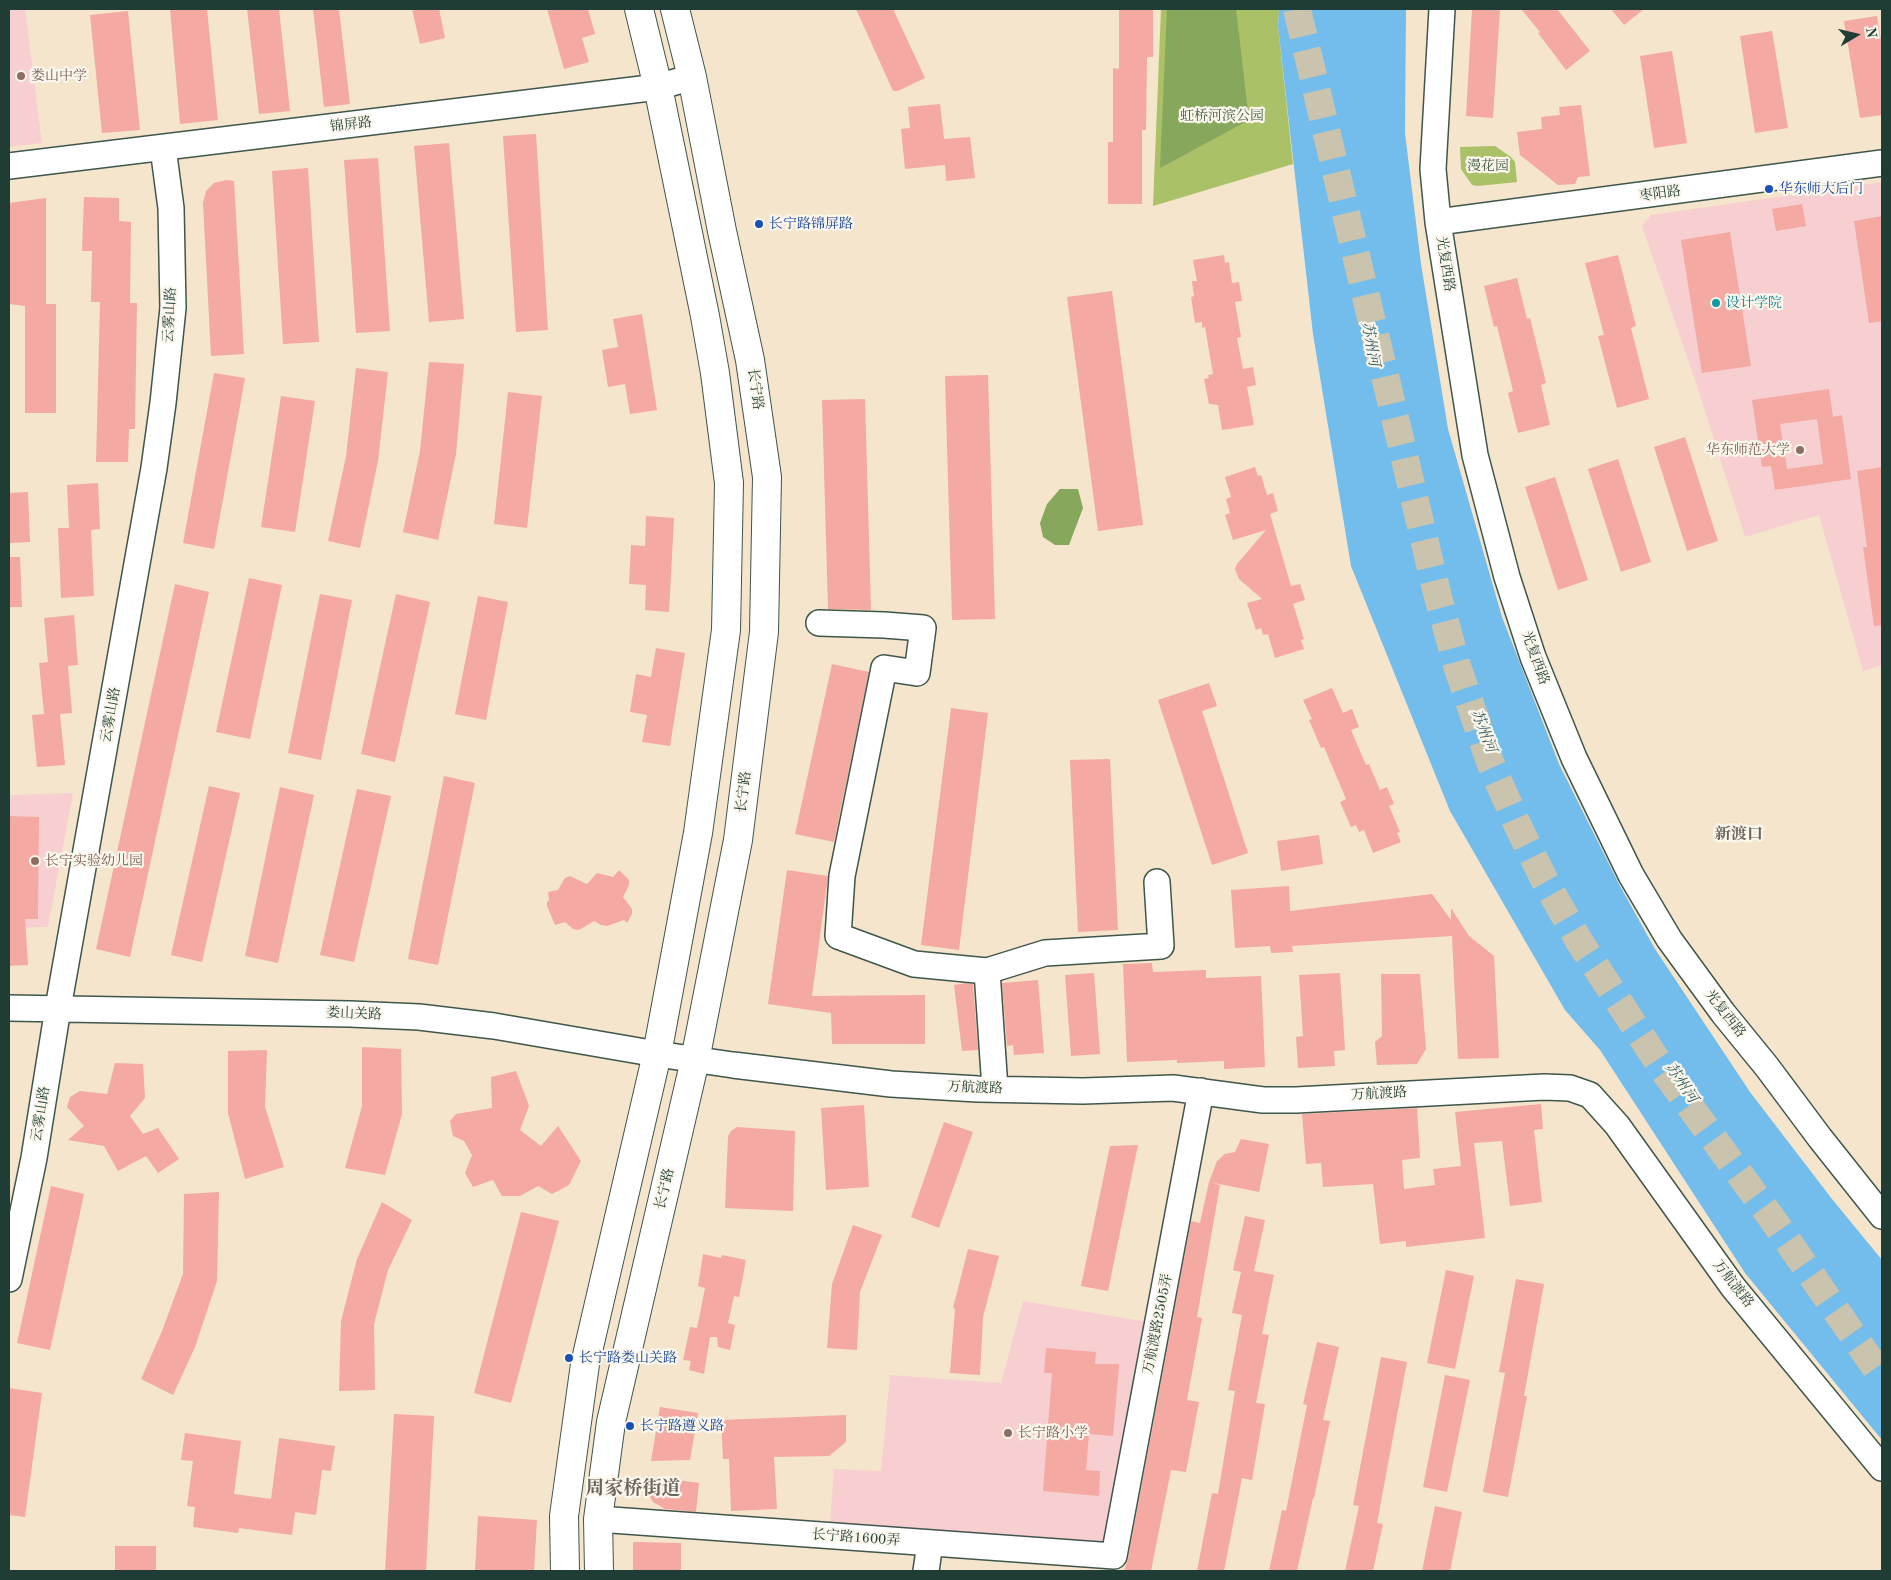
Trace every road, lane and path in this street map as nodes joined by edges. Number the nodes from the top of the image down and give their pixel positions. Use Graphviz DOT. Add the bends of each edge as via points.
graph roads {
  1 [pos="639,9"];
  2 [pos="675,9"];
  3 [pos="1442,9"];
  4 [pos="692,77"];
  5 [pos="658,86"];
  6 [pos="163,148"];
  7 [pos="1882,163"];
  8 [pos="9,166"];
  9 [pos="1438,222"];
  10 [pos="818,623"];
  11 [pos="1157,882"];
  12 [pos="988,971"];
  13 [pos="9,1008"];
  14 [pos="58,1008"];
  15 [pos="657,1054"];
  16 [pos="695,1060"];
  17 [pos="995,1089"];
  18 [pos="1201,1091"];
  19 [pos="1882,1216"];
  20 [pos="9,1279"];
  21 [pos="1882,1468"];
  22 [pos="598,1519"];
  23 [pos="930,1543"];
  24 [pos="1114,1556"];
  25 [pos="565,1571"];
  26 [pos="599,1571"];
  27 [pos="926,1571"];
  1 -- 5 [label="main road"];
  2 -- 4 [label="main road, 长宁路"];
  3 -- 9 [label="street, 光复西路" via="1433,169"];
  4 -- 5 [label="street, 锦屏路"];
  4 -- 16 [label="main road, 长宁路" via="750,360 767,476 764,632 738,840"];
  5 -- 6 [label="street, 锦屏路"];
  5 -- 15 [label="main road" via="705,316 729,483 726,630 698,833"];
  6 -- 8 [label="street, 锦屏路"];
  6 -- 14 [label="street, 云雾山路" via="171,208 173,308 164,403"];
  7 -- 9 [label="street, 枣阳路"];
  9 -- 19 [label="street, 光复西路" via="1483,488 1531,649 1574,758 1631,875 1669,939"];
  10 -- 12 [label="street" via="923,628 917,673 884,668 842,876 838,936 914,964"];
  11 -- 12 [label="street" via="1161,946 1045,953"];
  12 -- 17 [label="street"];
  13 -- 14 [label="street, 娄山关路"];
  14 -- 15 [label="street, 娄山关路" via="419,1017 494,1026"];
  14 -- 20 [label="street, 云雾山路" via="34,1158"];
  15 -- 16 [label="street, 娄山关路"];
  15 -- 25 [label="main road" via="585,1364 564,1516"];
  16 -- 17 [label="street, 万航渡路" via="891,1084"];
  16 -- 22 [label="main road, 长宁路" via="611,1422"];
  17 -- 18 [label="street, 万航渡路" via="1172,1088"];
  18 -- 21 [label="street, 万航渡路" via="1263,1100 1544,1087 1570,1088 1590,1095 1617,1124 1734,1287"];
  18 -- 24 [label="street, 万航渡路2505弄"];
  22 -- 23 [label="street, 长宁路1600弄"];
  22 -- 26 [label="main road, 长宁路"];
  23 -- 24 [label="street, 长宁路1600弄"];
  23 -- 27 [label="street"];
}
